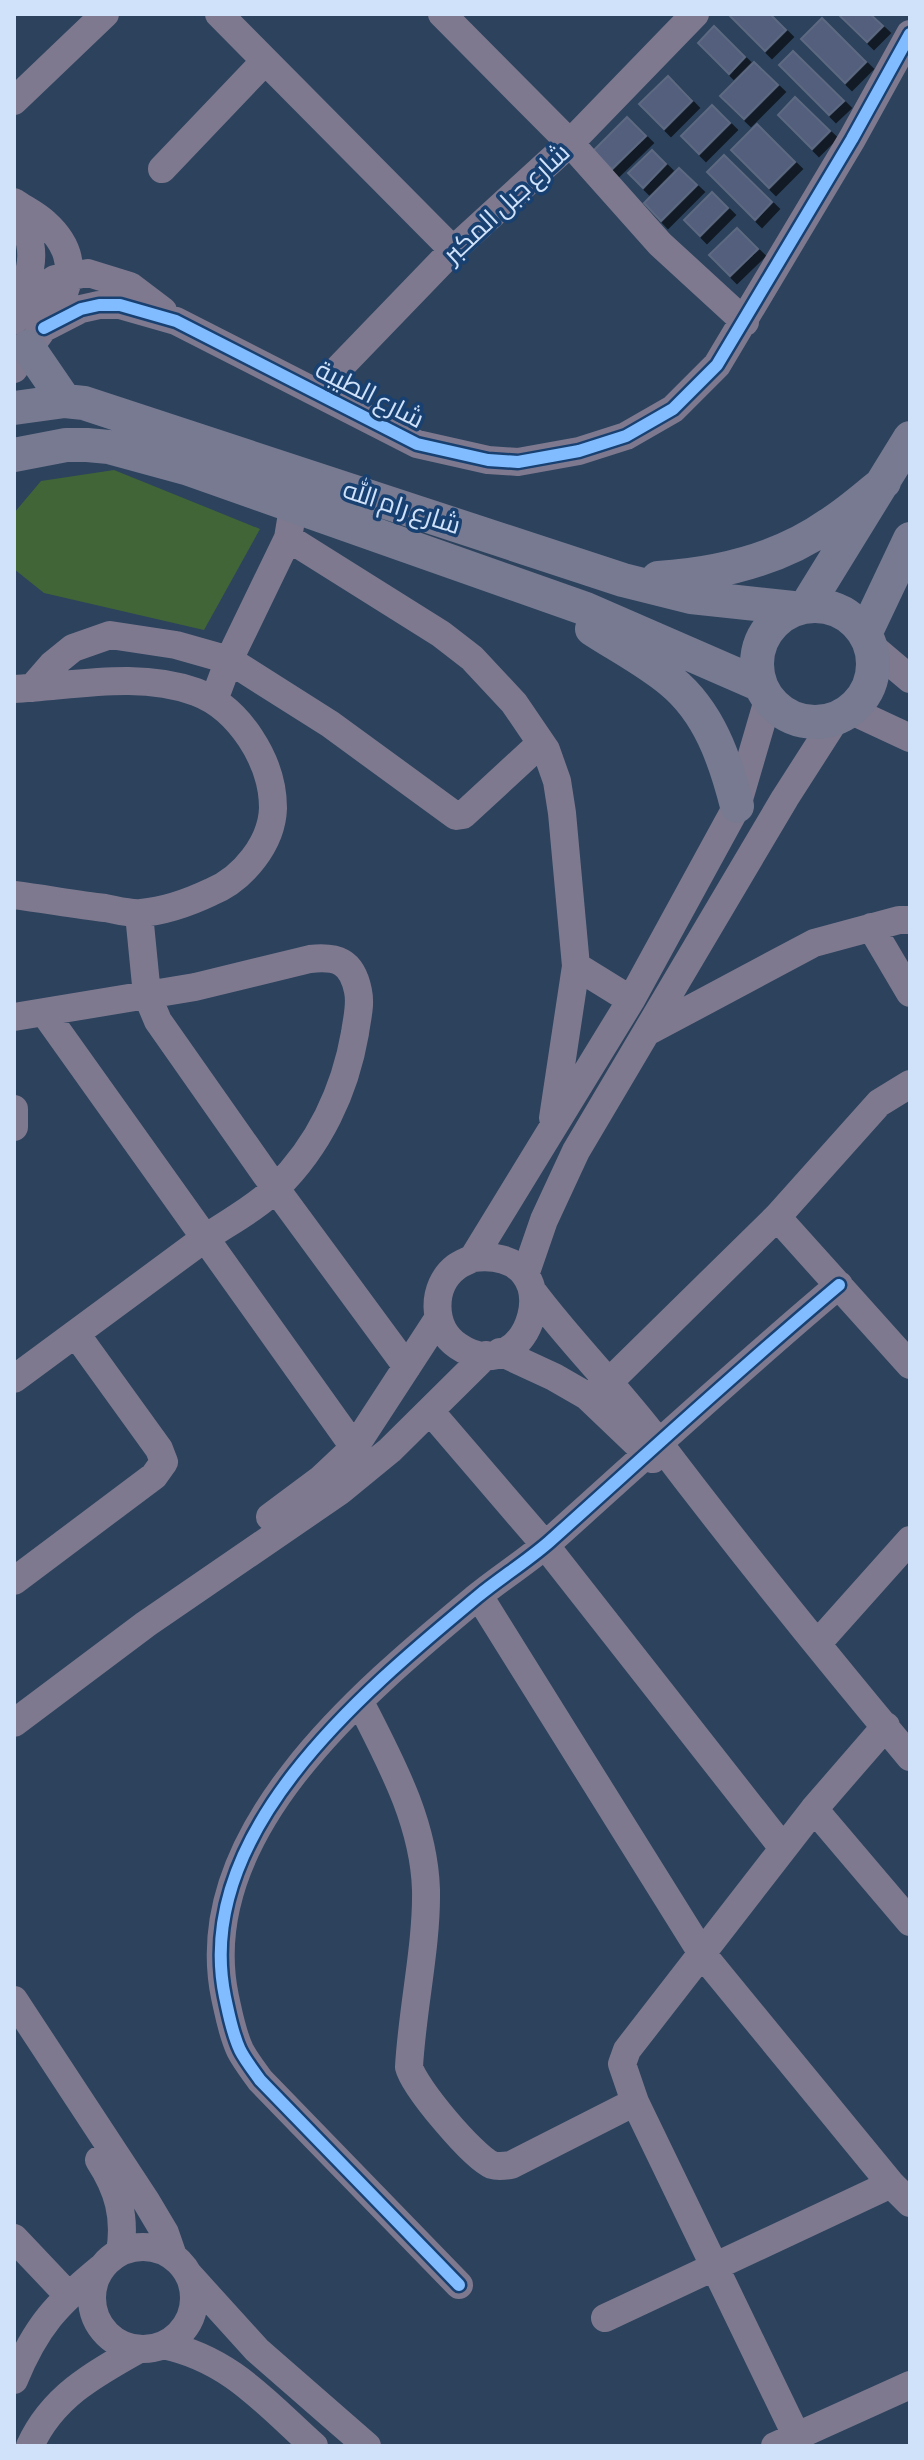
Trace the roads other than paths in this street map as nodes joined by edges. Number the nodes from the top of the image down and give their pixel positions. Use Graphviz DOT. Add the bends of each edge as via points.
graph roads {
  1 [pos="105,14"];
  2 [pos="219,14"];
  3 [pos="442,14"];
  4 [pos="688,16"];
  5 [pos="910,34"];
  6 [pos="265,61"];
  7 [pos="14,101"];
  8 [pos="570,143"];
  9 [pos="162,169"];
  10 [pos="14,204"];
  11 [pos="453,250"];
  12 [pos="70,276"];
  13 [pos="14,315"];
  14 [pos="176,321"];
  15 [pos="745,322"];
  16 [pos="25,341"];
  17 [pos="317,391"];
  18 [pos="65,401"];
  19 [pos="14,408"];
  20 [pos="910,438"];
  21 [pos="14,455"];
  22 [pos="884,482"];
  23 [pos="291,522"];
  24 [pos="910,539"];
  25 [pos="623,580"];
  26 [pos="528,588"];
  27 [pos="800,606"];
  28 [pos="868,640"];
  29 [pos="229,660"];
  30 [pos="910,679"];
  31 [pos="23,688"];
  32 [pos="763,692"];
  33 [pos="214,700"];
  34 [pos="843,716"];
  35 [pos="910,738"];
  36 [pos="541,743"];
  37 [pos="737,806"];
  38 [pos="14,895"];
  39 [pos="139,914"];
  40 [pos="910,920"];
  41 [pos="871,927"];
  42 [pos="576,966"];
  43 [pos="910,993"];
  44 [pos="147,995"];
  45 [pos="631,1000"];
  46 [pos="44,1012"];
  47 [pos="14,1017"];
  48 [pos="649,1032"];
  49 [pos="910,1084"];
  50 [pos="14,1109"];
  51 [pos="14,1127"];
  52 [pos="551,1130"];
  53 [pos="276,1189"];
  54 [pos="777,1217"];
  55 [pos="205,1238"];
  56 [pos="473,1258"];
  57 [pos="529,1284"];
  58 [pos="839,1285"];
  59 [pos="438,1319"];
  60 [pos="76,1334"];
  61 [pos="493,1354"];
  62 [pos="910,1365"];
  63 [pos="407,1367"];
  64 [pos="14,1379"];
  65 [pos="598,1389"];
  66 [pos="430,1411"];
  67 [pos="652,1448"];
  68 [pos="362,1458"];
  69 [pos="910,1540"];
  70 [pos="545,1545"];
  71 [pos="14,1581"];
  72 [pos="479,1596"];
  73 [pos="818,1643"];
  74 [pos="360,1702"];
  75 [pos="14,1706"];
  76 [pos="14,1723"];
  77 [pos="886,1726"];
  78 [pos="910,1757"];
  79 [pos="814,1809"];
  80 [pos="783,1848"];
  81 [pos="910,1922"];
  82 [pos="703,1955"];
  83 [pos="14,2000"];
  84 [pos="14,2032"];
  85 [pos="635,2102"];
  86 [pos="900,2194"];
  87 [pos="14,2238"];
  88 [pos="111,2260"];
  89 [pos="181,2265"];
  90 [pos="714,2267"];
  91 [pos="459,2285"];
  92 [pos="68,2295"];
  93 [pos="48,2316"];
  94 [pos="605,2318"];
  95 [pos="14,2342"];
  96 [pos="151,2347"];
  97 [pos="14,2380"];
  98 [pos="910,2385"];
  99 [pos="785,2441"];
  100 [pos="30,2446"];
  101 [pos="314,2446"];
  102 [pos="367,2446"];
  1 -- 7 [label="street"];
  2 -- 6 [label="street"];
  3 -- 8 [label="street"];
  4 -- 8 [label="street, شارع جبل المكبر"];
  5 -- 15 [label="street, شارع الطيبة"];
  6 -- 9 [label="street"];
  6 -- 11 [label="street"];
  8 -- 11 [label="street, شارع جبل المكبر"];
  8 -- 15 [label="street" via="660,244"];
  10 -- 12 [label="street" via="46,223 70,264"];
  10 -- 13 [label="street" via="26,225 33,261"];
  11 -- 17 [label="street, شارع جبل المكبر"];
  12 -- 14 [label="street, شارع الطيبة" via="88,273 130,286"];
  12 -- 16 [label="street" via="57,308"];
  14 -- 16 [label="street, شارع الطيبة" via="120,305 99,305 81,309"];
  14 -- 17 [label="street, شارع الطيبة"];
  15 -- 17 [label="street, شارع الطيبة" via="717,365 673,409 626,436 518,462 417,444"];
  16 -- 18 [label="main road"];
  18 -- 19 [label="main road, شارع رام الله"];
  18 -- 25 [label="main road, شارع رام الله" via="109,409"];
  20 -- 22 [label="main road"];
  21 -- 23 [label="main road, شارع رام الله" via="66,445 109,447 186,468"];
  22 -- 25 [label="main road" via="829,525 786,549 699,575"];
  22 -- 27 [label="main road"];
  23 -- 26 [label="main road, شارع رام الله"];
  23 -- 29 [label="street"];
  23 -- 36 [label="street" via="472,658 514,703"];
  24 -- 28 [label="main road"];
  25 -- 27 [label="main road, شارع رام الله" via="691,597"];
  26 -- 32 [label="main road, شارع رام الله" via="586,609"];
  26 -- 37 [label="main road" via="670,680 691,700 723,758"];
  27 -- 28 [label="main road" via="839,612"];
  27 -- 32 [label="main road" via="763,637 756,667"];
  28 -- 30 [label="street"];
  28 -- 34 [label="main road" via="871,679"];
  29 -- 31 [label="street" via="110,635 73,648"];
  29 -- 33 [label="street"];
  29 -- 36 [label="street" via="330,724 456,816"];
  31 -- 33 [label="street" via="114,680 192,690"];
  32 -- 34 [label="main road" via="795,719 811,723"];
  32 -- 37 [label="street"];
  33 -- 39 [label="street" via="258,751 272,797 271,823 252,860 226,885"];
  34 -- 35 [label="street"];
  34 -- 48 [label="street" via="785,798"];
  36 -- 42 [label="street" via="557,781"];
  37 -- 45 [label="street"];
  38 -- 39 [label="street"];
  39 -- 44 [label="street"];
  40 -- 41 [label="street"];
  41 -- 43 [label="street"];
  41 -- 48 [label="street" via="801,949"];
  42 -- 45 [label="street"];
  42 -- 52 [label="street"];
  44 -- 46 [label="street"];
  44 -- 53 [label="street" via="158,1021"];
  44 -- 53 [label="street" via="310,959 329,957 349,968 360,1002 338,1099"];
  45 -- 52 [label="street"];
  46 -- 47 [label="street"];
  46 -- 55 [label="street"];
  48 -- 57 [label="street" via="576,1151 544,1220"];
  49 -- 54 [label="street" via="879,1103"];
  50 -- 51 [label="street"];
  52 -- 56 [label="street"];
  53 -- 55 [label="street"];
  53 -- 63 [label="street"];
  54 -- 58 [label="street"];
  54 -- 65 [label="street"];
  55 -- 60 [label="street"];
  55 -- 68 [label="street"];
  56 -- 57 [label="street" via="501,1259"];
  56 -- 59 [label="street" via="443,1281"];
  57 -- 61 [label="street" via="535,1311 529,1329 517,1344"];
  57 -- 65 [label="street"];
  58 -- 62 [label="street"];
  58 -- 67 [label="street"];
  59 -- 61 [label="street" via="456,1345"];
  59 -- 63 [label="street"];
  60 -- 64 [label="street"];
  60 -- 71 [label="street" via="164,1462 154,1476"];
  61 -- 65 [label="street"];
  61 -- 66 [label="street"];
  63 -- 68 [label="street"];
  65 -- 67 [label="street"];
  66 -- 68 [label="street"];
  66 -- 70 [label="street"];
  67 -- 70 [label="street"];
  67 -- 73 [label="street"];
  68 -- 75 [label="street" via="321,1479"];
  68 -- 76 [label="street" via="340,1491 146,1624"];
  69 -- 73 [label="street"];
  70 -- 72 [label="street"];
  70 -- 80 [label="street"];
  72 -- 74 [label="street"];
  72 -- 82 [label="street"];
  73 -- 77 [label="street"];
  74 -- 85 [label="street" via="394,1768 424,1861 426,1892 409,2067 419,2088 474,2152 501,2167"];
  74 -- 91 [label="street" via="315,1749 254,1831 222,1926 223,1988 240,2051 260,2080"];
  77 -- 78 [label="street"];
  77 -- 79 [label="street"];
  79 -- 80 [label="street"];
  79 -- 81 [label="street"];
  80 -- 82 [label="street"];
  82 -- 85 [label="street" via="623,2058"];
  82 -- 86 [label="street"];
  83 -- 89 [label="street" via="151,2208"];
  84 -- 88 [label="street" via="111,2180 123,2221"];
  85 -- 90 [label="street"];
  86 -- 90 [label="street"];
  87 -- 92 [label="street"];
  88 -- 89 [label="street" via="131,2248 153,2247"];
  88 -- 92 [label="street"];
  88 -- 96 [label="street" via="92,2289 99,2324 116,2341"];
  89 -- 96 [label="street" via="194,2297 189,2321 173,2339"];
  89 -- 102 [label="street" via="257,2350"];
  90 -- 94 [label="street"];
  90 -- 99 [label="street"];
  92 -- 93 [label="street"];
  93 -- 95 [label="street"];
  93 -- 97 [label="street"];
  96 -- 100 [label="street" via="67,2394"];
  96 -- 101 [label="street" via="201,2355 229,2371"];
  98 -- 99 [label="street"];
}
